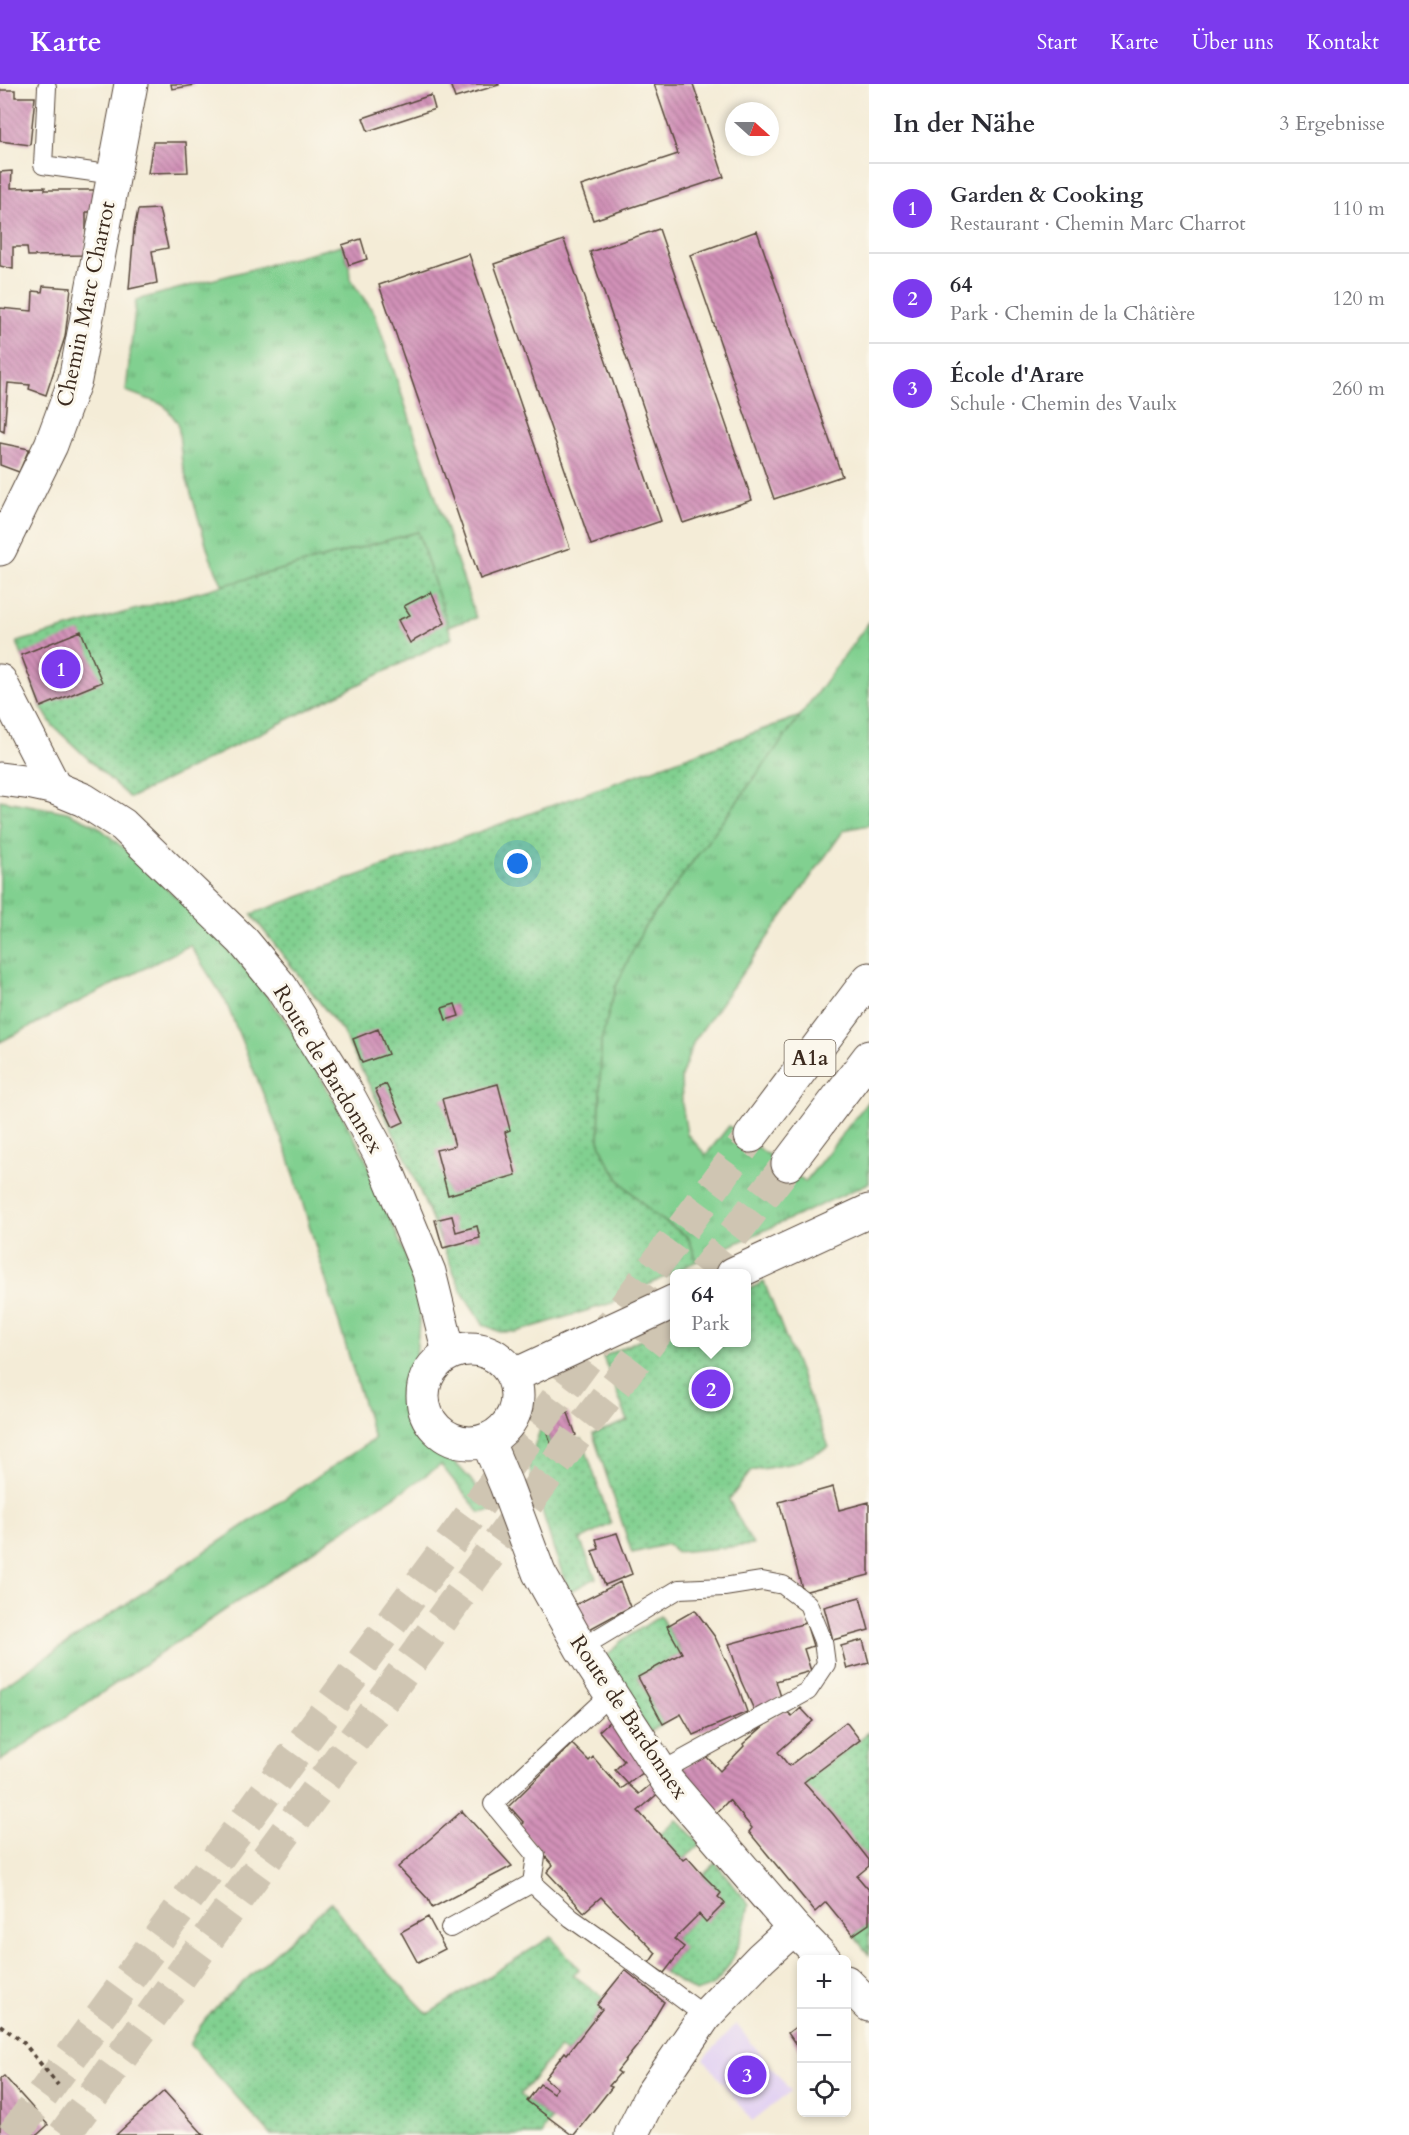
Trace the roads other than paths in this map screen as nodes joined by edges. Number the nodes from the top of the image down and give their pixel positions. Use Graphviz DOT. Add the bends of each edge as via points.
graph roads {
  1 [pos="131,84"];
  2 [pos="47,87"];
  3 [pos="114,175"];
  4 [pos="0,549"];
  5 [pos="0,681"];
  6 [pos="0,779"];
  7 [pos="55,788"];
  8 [pos="869,979"];
  9 [pos="869,1057"];
  10 [pos="751,1136"];
  11 [pos="788,1164"];
  12 [pos="869,1211"];
  13 [pos="745,1269"];
  14 [pos="670,1303"];
  15 [pos="449,1353"];
  16 [pos="513,1376"];
  17 [pos="487,1440"];
  18 [pos="581,1648"];
  19 [pos="612,1694"];
  20 [pos="662,1771"];
  21 [pos="532,1883"];
  22 [pos="450,1928"];
  23 [pos="794,1928"];
  24 [pos="821,1955"];
  25 [pos="851,1987"];
  26 [pos="869,2005"];
  27 [pos="705,2016"];
  28 [pos="631,2135"];
  1 -- 3 [label="main road, Chemin Marc Charrot"];
  2 -- 3 [label="lane" via="43,165"];
  3 -- 4 [label="main road, Chemin Marc Charrot" via="75,380 51,445"];
  5 -- 7 [label="main road"];
  6 -- 7 [label="main road, Route de Bardonnex"];
  7 -- 15 [label="main road, Route de Bardonnex" via="84,800 123,825 243,941 281,987 345,1088 381,1156 429,1272"];
  8 -- 10 [label="main road, A1a"];
  9 -- 11 [label="main road, A1a"];
  12 -- 13 [label="main road"];
  14 -- 16 [label="main road"];
  15 -- 16 [label="main road" via="469,1348 490,1353"];
  15 -- 17 [label="main road" via="427,1376 423,1391 427,1416 433,1426 452,1440"];
  16 -- 17 [label="main road" via="517,1401 512,1418"];
  17 -- 18 [label="main road, Route de Bardonnex" via="539,1573"];
  18 -- 19 [label="main road, Route de Bardonnex"];
  18 -- 20 [label="lane" via="679,1589 762,1581 783,1585 808,1604 823,1641 826,1664 808,1691"];
  19 -- 20 [label="main road, Route de Bardonnex"];
  19 -- 21 [label="lane" via="494,1804 536,1856"];
  20 -- 23 [label="main road, Route de Bardonnex"];
  21 -- 22 [label="lane"];
  21 -- 27 [label="lane" via="571,1918"];
  23 -- 24 [label="main road, Route de Bardonnex"];
  23 -- 27 [label="main road"];
  25 -- 26 [label="main road"];
  27 -- 28 [label="main road" via="651,2095"];
}
